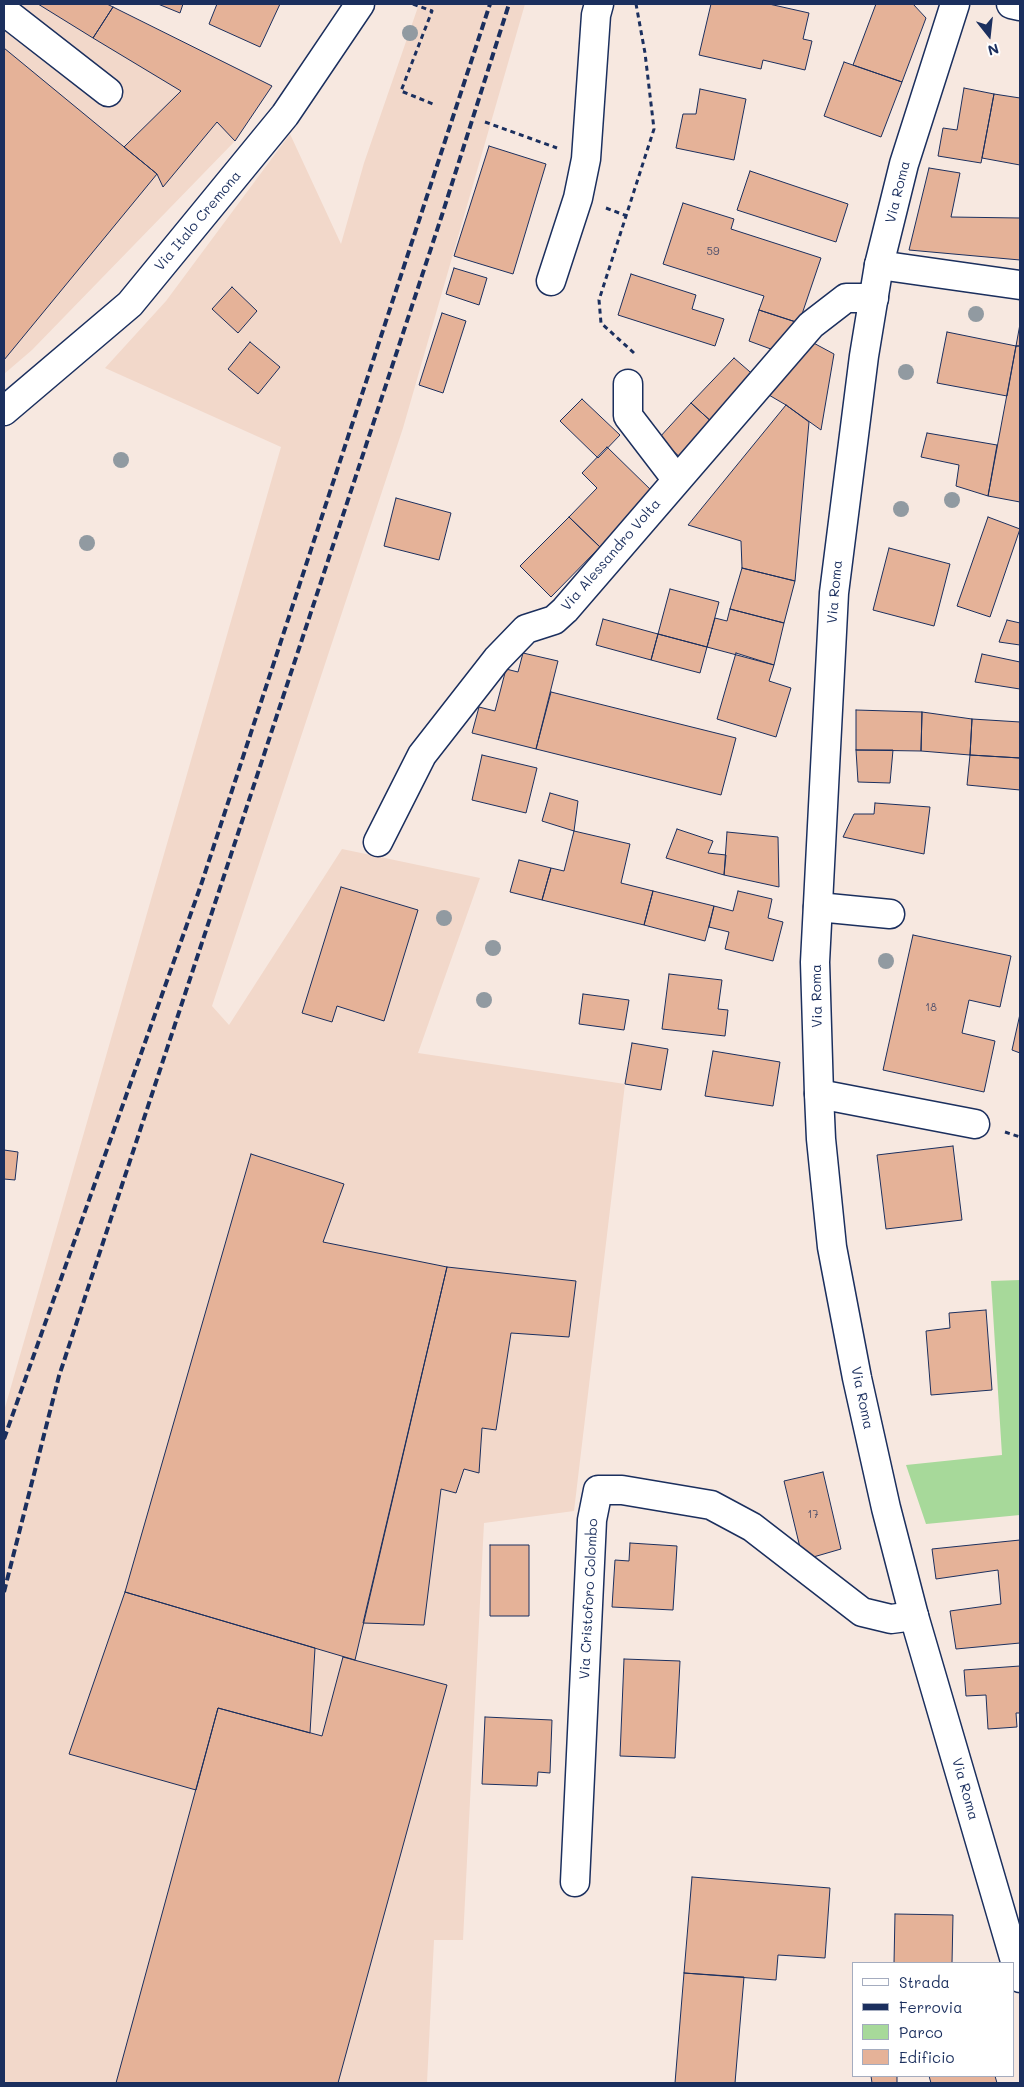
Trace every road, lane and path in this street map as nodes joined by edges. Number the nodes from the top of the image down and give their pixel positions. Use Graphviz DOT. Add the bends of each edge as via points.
graph roads {
  1 [pos="360,4"];
  2 [pos="412,4"];
  3 [pos="599,4"];
  4 [pos="636,4"];
  5 [pos="955,4"];
  6 [pos="1011,4"];
  7 [pos="1020,6"];
  8 [pos="4,11"];
  9 [pos="108,92"];
  10 [pos="433,104"];
  11 [pos="485,122"];
  12 [pos="586,158"];
  13 [pos="879,265"];
  14 [pos="551,281"];
  15 [pos="1020,285"];
  16 [pos="874,298"];
  17 [pos="628,384"];
  18 [pos="4,411"];
  19 [pos="677,480"];
  20 [pos="378,842"];
  21 [pos="818,907"];
  22 [pos="890,914"];
  23 [pos="819,1094"];
  24 [pos="975,1124"];
  25 [pos="914,1616"];
  26 [pos="575,1882"];
  27 [pos="1020,1978"];
  1 -- 18 [label="street, Via Italo Cremona" via="286,115 130,304"];
  2 -- 10 [label="path" via="432,12 401,91"];
  3 -- 12 [label="street"];
  4 -- 17 [label="path" via="654,129 600,300 601,323 636,354"];
  5 -- 13 [label="street, Via Roma" via="904,164"];
  6 -- 7 [label="street"];
  8 -- 9 [label="street"];
  11 -- 12 [label="path"];
  12 -- 14 [label="street" via="578,198"];
  13 -- 15 [label="street"];
  13 -- 16 [label="street, Via Roma"];
  16 -- 19 [label="street, Via Alessandro Volta" via="846,298 811,325"];
  16 -- 21 [label="street, Via Roma" via="834,592"];
  17 -- 19 [label="street" via="628,416"];
  19 -- 20 [label="street, Via Alessandro Volta" via="565,610 554,620 526,629 497,659 422,755"];
  21 -- 22 [label="street"];
  21 -- 23 [label="street, Via Roma" via="815,962"];
  23 -- 24 [label="street"];
  23 -- 25 [label="street, Via Roma" via="832,1247 857,1378"];
  25 -- 26 [label="street, Via Cristoforo Colombo" via="891,1619 862,1612 752,1527 711,1505 622,1490 598,1490 592,1520"];
  25 -- 27 [label="street, Via Roma"];
}
